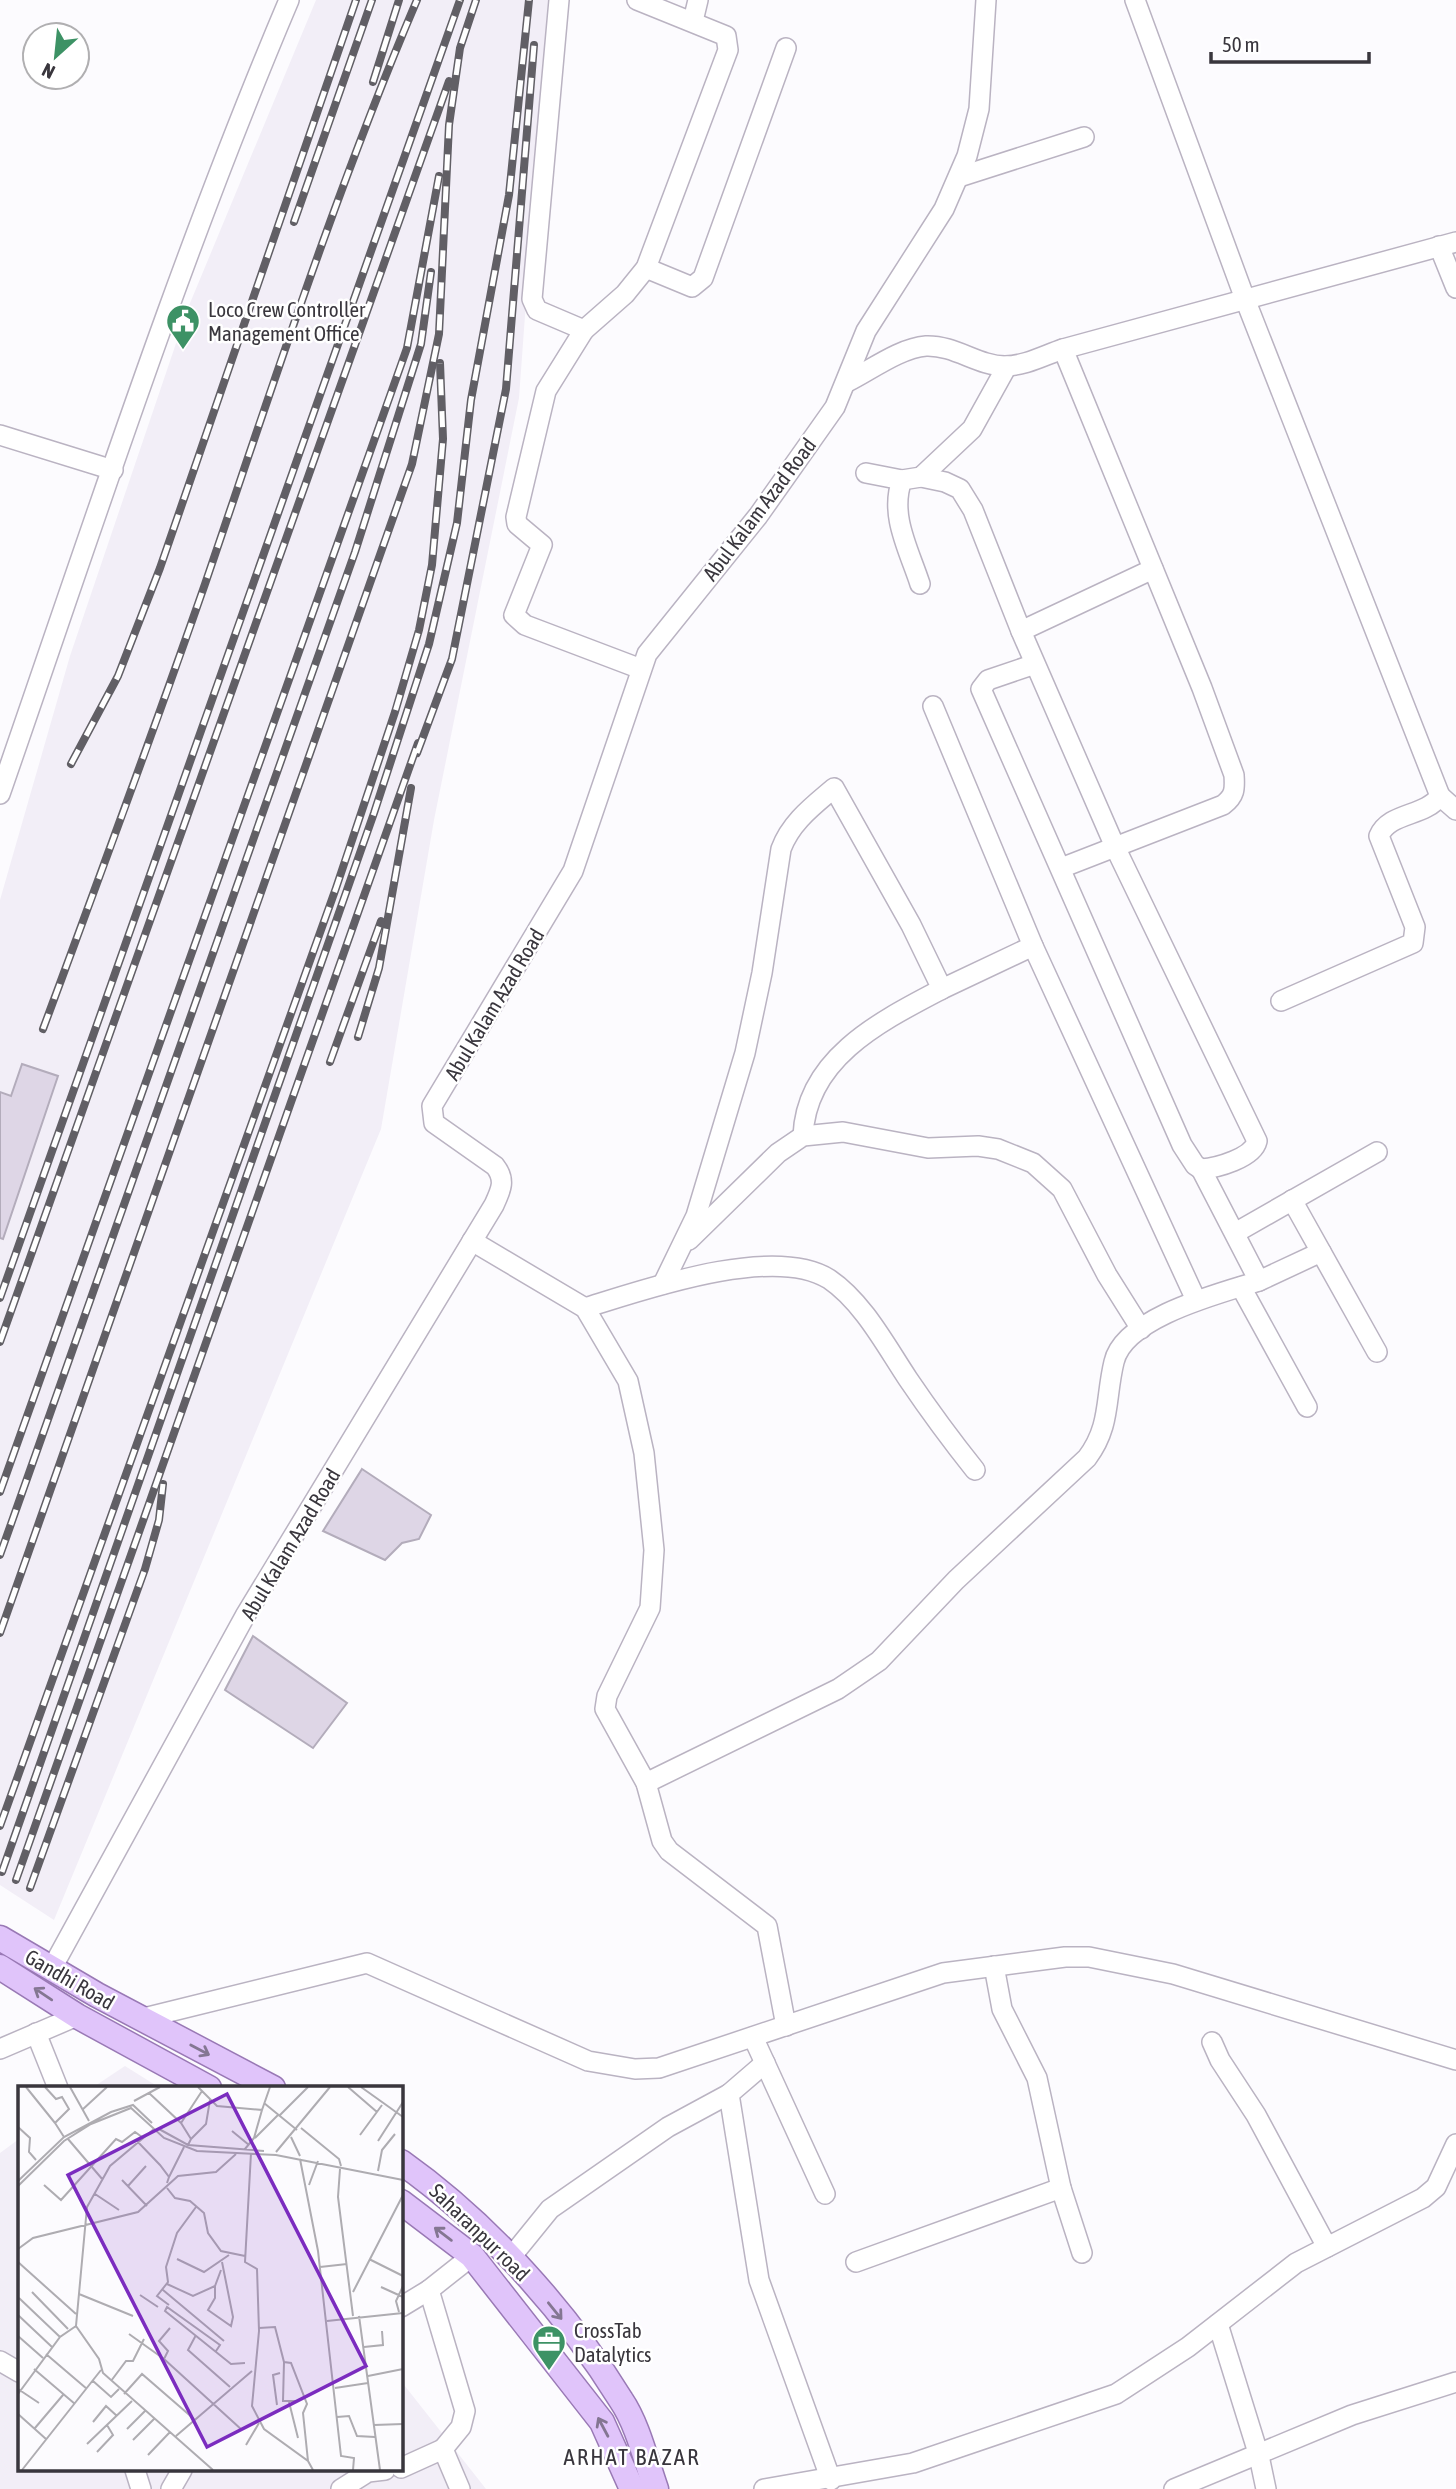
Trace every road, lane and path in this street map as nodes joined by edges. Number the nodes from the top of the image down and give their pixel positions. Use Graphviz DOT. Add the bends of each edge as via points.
graph roads {
  1 [pos="289,0"];
  2 [pos="559,0"];
  3 [pos="637,0"];
  4 [pos="698,0"];
  5 [pos="986,0"];
  6 [pos="1135,0"];
  7 [pos="693,20"];
  8 [pos="786,48"];
  9 [pos="1084,137"];
  10 [pos="959,177"];
  11 [pos="1447,244"];
  12 [pos="646,268"];
  13 [pos="1456,288"];
  14 [pos="1245,299"];
  15 [pos="584,330"];
  16 [pos="1063,349"];
  17 [pos="1007,366"];
  18 [pos="848,382"];
  19 [pos="0,435"];
  20 [pos="113,470"];
  21 [pos="866,473"];
  22 [pos="911,478"];
  23 [pos="1153,569"];
  24 [pos="920,584"];
  25 [pos="1021,631"];
  26 [pos="1035,664"];
  27 [pos="640,669"];
  28 [pos="933,706"];
  29 [pos="0,794"];
  30 [pos="1440,796"];
  31 [pos="1456,810"];
  32 [pos="1116,849"];
  33 [pos="1061,868"];
  34 [pos="1033,946"];
  35 [pos="942,989"];
  36 [pos="1281,1001"];
  37 [pos="803,1136"];
  38 [pos="1377,1152"];
  39 [pos="1201,1169"];
  40 [pos="1293,1200"];
  41 [pos="1235,1233"];
  42 [pos="472,1241"];
  43 [pos="686,1242"];
  44 [pos="1321,1252"];
  45 [pos="663,1284"];
  46 [pos="1250,1284"];
  47 [pos="1196,1300"];
  48 [pos="585,1308"];
  49 [pos="1141,1329"];
  50 [pos="1377,1352"];
  51 [pos="1307,1407"];
  52 [pos="975,1470"];
  53 [pos="646,1783"];
  54 [pos="0,1938"];
  55 [pos="994,1966"];
  56 [pos="0,1967"];
  57 [pos="52,1968"];
  58 [pos="77,2017"];
  59 [pos="140,2018"];
  60 [pos="786,2026"];
  61 [pos="36,2033"];
  62 [pos="753,2037"];
  63 [pos="1212,2042"];
  64 [pos="0,2049"];
  65 [pos="1456,2060"];
  66 [pos="765,2063"];
  67 [pos="57,2086"];
  68 [pos="205,2086"];
  69 [pos="269,2086"];
  70 [pos="729,2094"];
  71 [pos="1456,2144"];
  72 [pos="402,2163"];
  73 [pos="1061,2188"];
  74 [pos="825,2194"];
  75 [pos="402,2203"];
  76 [pos="1327,2247"];
  77 [pos="1082,2253"];
  78 [pos="472,2256"];
  79 [pos="511,2257"];
  80 [pos="856,2262"];
  81 [pos="429,2290"];
  82 [pos="402,2306"];
  83 [pos="1218,2324"];
  84 [pos="0,2361"];
  85 [pos="18,2371"];
  86 [pos="1456,2382"];
  87 [pos="443,2449"];
  88 [pos="1259,2456"];
  89 [pos="402,2468"];
  90 [pos="136,2472"];
  91 [pos="180,2472"];
  92 [pos="368,2472"];
  93 [pos="831,2480"];
  94 [pos="774,2488"];
  95 [pos="141,2489"];
  96 [pos="171,2489"];
  97 [pos="341,2489"];
  98 [pos="460,2489"];
  99 [pos="632,2489"];
  100 [pos="656,2489"];
  101 [pos="1174,2489"];
  102 [pos="1266,2489"];
  1 -- 20 [label="street" via="249,95"];
  2 -- 15 [label="street" via="532,299 537,310"];
  3 -- 7 [label="street"];
  4 -- 7 [label="street"];
  5 -- 10 [label="street, Abul Kalam Azad Road" via="979,109"];
  6 -- 14 [label="street"];
  7 -- 12 [label="street" via="726,36 728,50"];
  8 -- 12 [label="street" via="703,278 692,287"];
  9 -- 10 [label="street"];
  10 -- 18 [label="street, Abul Kalam Azad Road" via="933,230 866,331"];
  11 -- 13 [label="street"];
  11 -- 14 [label="street"];
  12 -- 15 [label="street" via="625,294"];
  14 -- 16 [label="street"];
  14 -- 30 [label="street"];
  15 -- 27 [label="street" via="556,372 539,411 516,517 517,524 542,545 514,615 525,625"];
  16 -- 17 [label="street"];
  16 -- 23 [label="street"];
  17 -- 18 [label="street" via="927,346 911,349"];
  17 -- 22 [label="street" via="972,429"];
  18 -- 27 [label="street, Abul Kalam Azad Road" via="780,487 657,640"];
  19 -- 20 [label="street"];
  20 -- 29 [label="street"];
  21 -- 22 [label="street"];
  22 -- 24 [label="street" via="896,495 896,511"];
  22 -- 25 [label="street" via="945,482 960,489 973,510"];
  23 -- 25 [label="street"];
  23 -- 32 [label="street" via="1202,688 1235,789 1223,805"];
  25 -- 26 [label="street"];
  26 -- 32 [label="street"];
  26 -- 33 [label="street" via="988,680 981,689"];
  27 -- 42 [label="street, Abul Kalam Azad Road" via="573,871 432,1106 434,1123 502,1175 502,1188"];
  28 -- 34 [label="street"];
  30 -- 31 [label="street"];
  30 -- 36 [label="street" via="1426,809 1389,823 1378,836 1415,927 1413,943"];
  32 -- 33 [label="street"];
  32 -- 39 [label="street" via="1257,1141 1251,1151"];
  33 -- 39 [label="street" via="1158,1095 1189,1157"];
  34 -- 35 [label="street"];
  34 -- 47 [label="street"];
  35 -- 37 [label="street" via="880,1021 845,1050 812,1092 804,1113"];
  35 -- 43 [label="street" via="834,788 801,816 781,849 745,1053"];
  37 -- 43 [label="street" via="778,1153"];
  37 -- 49 [label="street" via="843,1132 928,1148 978,1146 1033,1163 1062,1189"];
  38 -- 40 [label="street"];
  39 -- 41 [label="street"];
  40 -- 41 [label="street"];
  40 -- 44 [label="street"];
  41 -- 46 [label="street"];
  42 -- 48 [label="street"];
  42 -- 57 [label="street, Abul Kalam Azad Road" via="245,1616"];
  43 -- 45 [label="street"];
  44 -- 46 [label="street"];
  44 -- 50 [label="street"];
  45 -- 48 [label="street"];
  45 -- 52 [label="street" via="779,1265 826,1277 868,1320"];
  46 -- 47 [label="street"];
  46 -- 51 [label="street"];
  47 -- 49 [label="street"];
  48 -- 53 [label="street" via="624,1370 644,1453 654,1550 650,1608 605,1709"];
  49 -- 53 [label="street" via="1116,1355 1101,1440 1087,1458 956,1580 879,1661 838,1689"];
  53 -- 60 [label="street" via="668,1851 766,1926"];
  54 -- 57 [label="main road, Gandhi Road"];
  55 -- 60 [label="street" via="943,1973"];
  55 -- 65 [label="street" via="1089,1957 1173,1974"];
  55 -- 73 [label="street" via="1002,2009 1037,2078"];
  58 -- 56 [label="main road, Gandhi Road, one-way"];
  57 -- 59 [label="main road, Gandhi Road"];
  58 -- 61 [label="street"];
  58 -- 68 [label="main road, Gandhi Road"];
  59 -- 62 [label="street" via="367,1963 587,2061 659,2068"];
  59 -- 69 [label="main road, one-way"];
  60 -- 62 [label="street"];
  61 -- 64 [label="street"];
  61 -- 67 [label="street"];
  62 -- 66 [label="street"];
  63 -- 76 [label="street"];
  66 -- 70 [label="street"];
  66 -- 74 [label="street"];
  70 -- 79 [label="street" via="668,2127 550,2209"];
  70 -- 93 [label="street" via="759,2280"];
  71 -- 76 [label="street" via="1436,2188"];
  72 -- 79 [label="main road, Saharanpur road"];
  73 -- 77 [label="street"];
  73 -- 80 [label="street"];
  78 -- 75 [label="main road, Saharanpur road, one-way"];
  76 -- 83 [label="street" via="1296,2263"];
  78 -- 81 [label="street"];
  99 -- 78 [label="main road, Saharanpur road, one-way" via="602,2422"];
  79 -- 100 [label="main road, Saharanpur road, one-way" via="623,2402"];
  81 -- 82 [label="street"];
  81 -- 87 [label="street" via="465,2411 461,2427"];
  83 -- 88 [label="street"];
  83 -- 93 [label="street" via="1116,2394 913,2463"];
  84 -- 85 [label="street"];
  86 -- 88 [label="street" via="1352,2415"];
  87 -- 89 [label="street"];
  87 -- 98 [label="street"];
  88 -- 101 [label="street"];
  88 -- 102 [label="street"];
  90 -- 95 [label="street"];
  91 -- 96 [label="street"];
  92 -- 97 [label="street"];
  93 -- 94 [label="street"];
}
